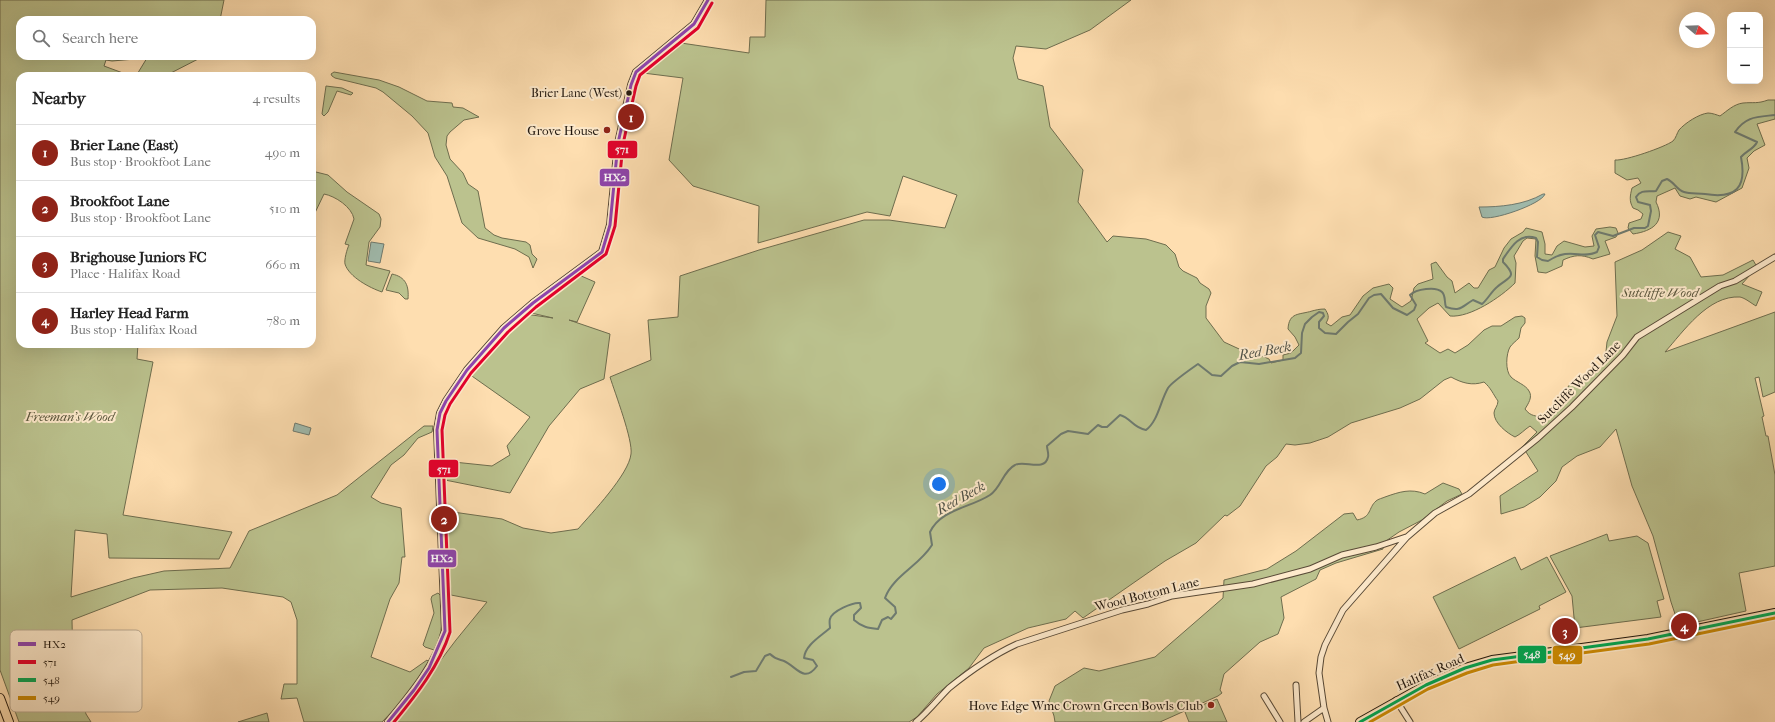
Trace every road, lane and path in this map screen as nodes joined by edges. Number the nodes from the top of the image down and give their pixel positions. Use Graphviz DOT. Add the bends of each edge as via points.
graph roads {
  1 [pos="708,0"];
  2 [pos="1775,257"];
  3 [pos="1407,537"];
  4 [pos="1775,613"];
  5 [pos="1296,685"];
  6 [pos="1264,696"];
  7 [pos="0,698"];
  8 [pos="1396,700"];
  9 [pos="1324,708"];
  10 [pos="9,722"];
  11 [pos="388,722"];
  12 [pos="916,722"];
  13 [pos="1280,722"];
  14 [pos="1298,722"];
  15 [pos="1304,722"];
  16 [pos="1328,722"];
  17 [pos="1360,722"];
  18 [pos="1410,722"];
  1 -- 11 [label="street" via="694,24 636,72 618,143 610,225 602,252 504,328 467,370 440,413 437,430 445,631 440,648 416,688"];
  2 -- 3 [label="street, Sutcliffe Wood Lane" via="1735,281 1720,286 1638,337 1623,355 1538,438 1469,494 1435,512"];
  3 -- 9 [label="street, Sutcliffe Wood Lane" via="1343,610 1333,627 1323,650 1320,665"];
  3 -- 12 [label="street, Wood Bottom Lane" via="1342,555 1310,569 1253,584 1172,596 1093,618 1017,644 981,664 949,689"];
  4 -- 8 [label="main road, Halifax Road" via="1648,639 1492,660 1465,668"];
  5 -- 14 [label="street"];
  6 -- 13 [label="street"];
  7 -- 10 [label="main road"];
  8 -- 17 [label="main road, Halifax Road"];
  8 -- 18 [label="street"];
  9 -- 15 [label="street"];
  9 -- 16 [label="street, Sutcliffe Wood Lane"];
}
